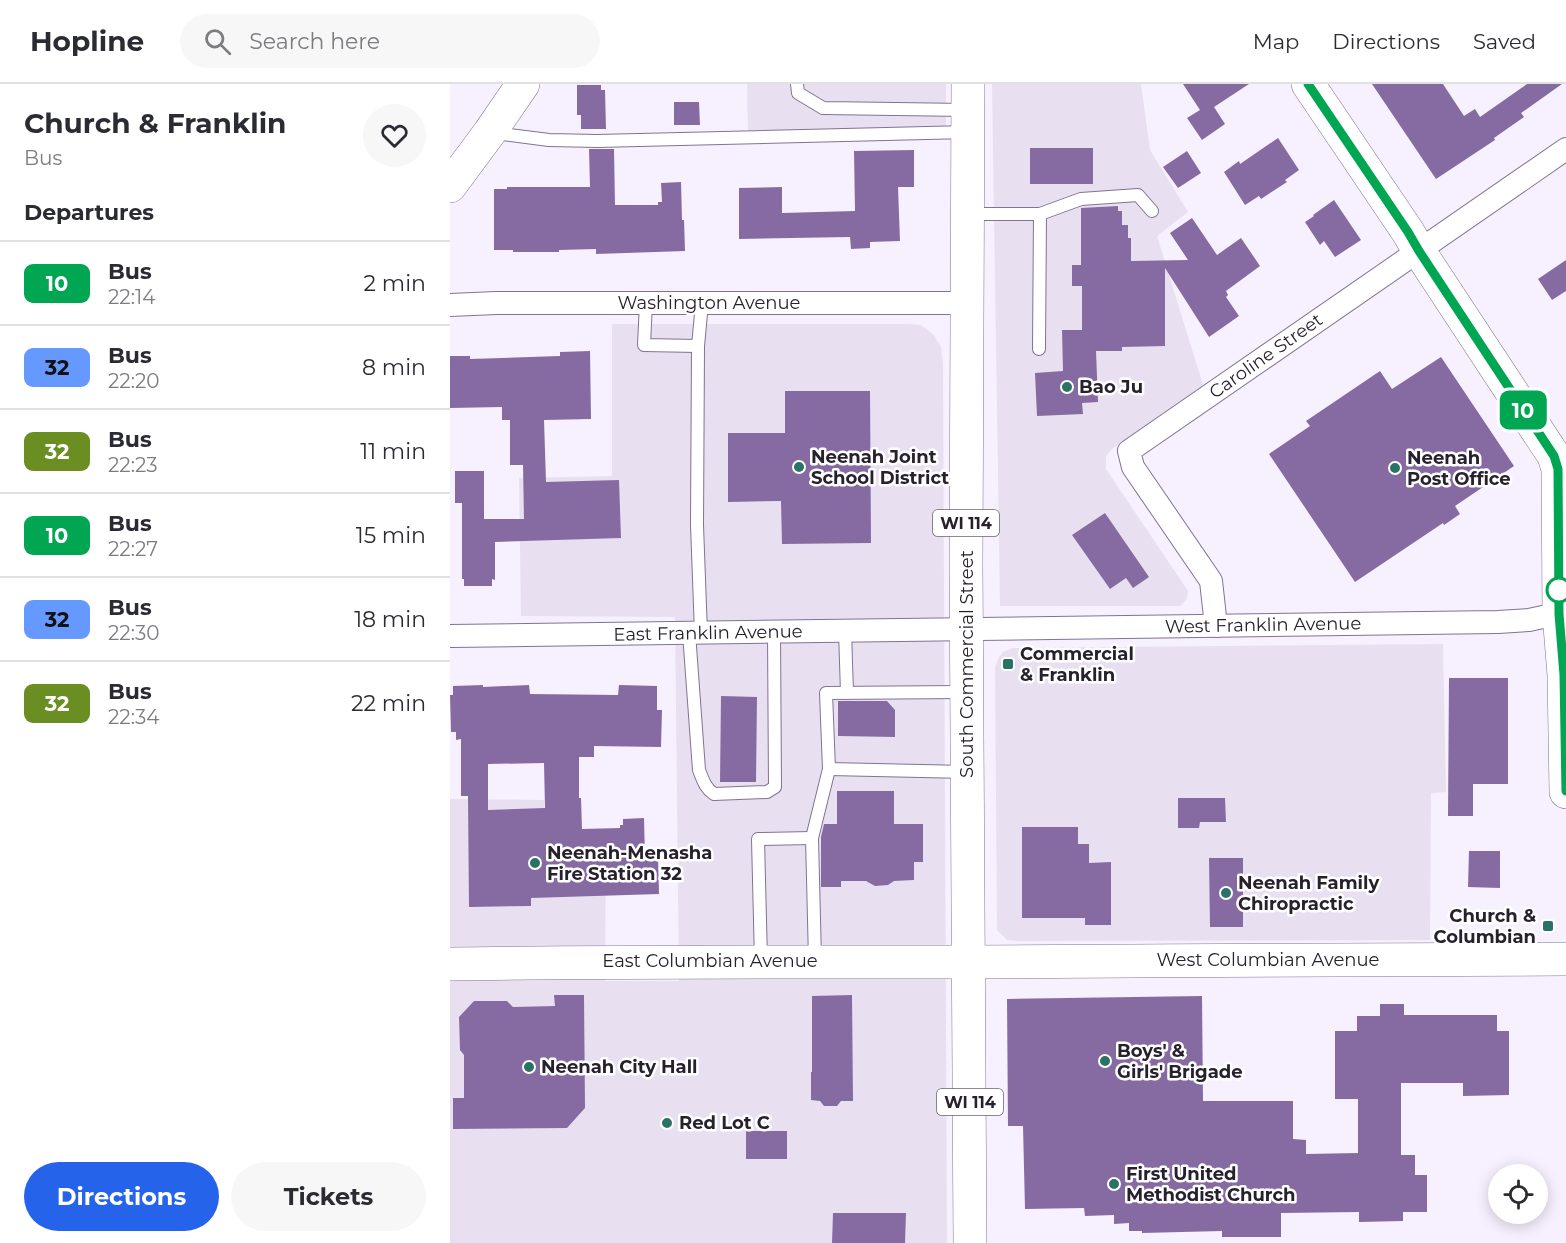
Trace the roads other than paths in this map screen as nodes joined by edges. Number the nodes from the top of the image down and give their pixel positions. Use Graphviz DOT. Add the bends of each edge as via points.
graph roads {
  1 [pos="523,84"];
  2 [pos="797,84"];
  3 [pos="1308,84"];
  4 [pos="968,109"];
  5 [pos="490,132"];
  6 [pos="1566,149"];
  7 [pos="450,186"];
  8 [pos="1152,211"];
  9 [pos="968,214"];
  10 [pos="1040,214"];
  11 [pos="1419,251"];
  12 [pos="646,303"];
  13 [pos="702,303"];
  14 [pos="967,303"];
  15 [pos="450,305"];
  16 [pos="698,346"];
  17 [pos="1040,349"];
  18 [pos="1562,613"];
  19 [pos="1216,626"];
  20 [pos="967,630"];
  21 [pos="845,631"];
  22 [pos="774,632"];
  23 [pos="695,633"];
  24 [pos="450,636"];
  25 [pos="967,692"];
  26 [pos="847,693"];
  27 [pos="829,768"];
  28 [pos="968,772"];
  29 [pos="1566,792"];
  30 [pos="812,838"];
  31 [pos="1566,959"];
  32 [pos="760,962"];
  33 [pos="815,962"];
  34 [pos="969,962"];
  35 [pos="450,964"];
  36 [pos="970,1243"];
  1 -- 5 [label="main road"];
  2 -- 4 [label="lane" via="798,93 823,108"];
  3 -- 11 [label="main road"];
  4 -- 5 [label="lane" via="597,141 549,140"];
  4 -- 9 [label="main road, South Commercial Street / WI 114"];
  5 -- 7 [label="main road"];
  6 -- 11 [label="street, Caroline Street"];
  8 -- 10 [label="lane" via="1138,195 1081,199"];
  9 -- 10 [label="lane"];
  9 -- 14 [label="main road, South Commercial Street / WI 114"];
  10 -- 17 [label="lane"];
  11 -- 18 [label="main road" via="1554,456 1558,469"];
  11 -- 19 [label="street, Caroline Street" via="1130,451 1133,467 1211,581"];
  12 -- 13 [label="street, Washington Avenue"];
  12 -- 15 [label="street, Washington Avenue"];
  12 -- 16 [label="lane" via="644,345"];
  13 -- 14 [label="street, Washington Avenue"];
  13 -- 16 [label="lane"];
  14 -- 20 [label="main road, South Commercial Street / WI 114"];
  16 -- 23 [label="lane"];
  18 -- 19 [label="street, West Franklin Avenue" via="1498,622"];
  18 -- 29 [label="main road"];
  19 -- 20 [label="street, West Franklin Avenue"];
  20 -- 21 [label="street, East Franklin Avenue"];
  20 -- 25 [label="main road, South Commercial Street / WI 114"];
  21 -- 22 [label="street, East Franklin Avenue"];
  21 -- 26 [label="lane"];
  22 -- 23 [label="street, East Franklin Avenue"];
  22 -- 23 [label="lane" via="775,787 767,792 714,794 704,785 699,770"];
  23 -- 24 [label="street, East Franklin Avenue"];
  25 -- 26 [label="lane"];
  25 -- 28 [label="main road, South Commercial Street / WI 114"];
  26 -- 27 [label="lane" via="826,693"];
  27 -- 28 [label="lane"];
  27 -- 30 [label="lane"];
  28 -- 34 [label="main road, South Commercial Street / WI 114"];
  30 -- 32 [label="lane" via="758,839"];
  30 -- 33 [label="lane"];
  31 -- 34 [label="main road, West Columbian Avenue"];
  32 -- 33 [label="main road, East Columbian Avenue"];
  32 -- 35 [label="main road, East Columbian Avenue"];
  33 -- 34 [label="main road, East Columbian Avenue"];
  34 -- 36 [label="main road, South Commercial Street / WI 114"];
}
